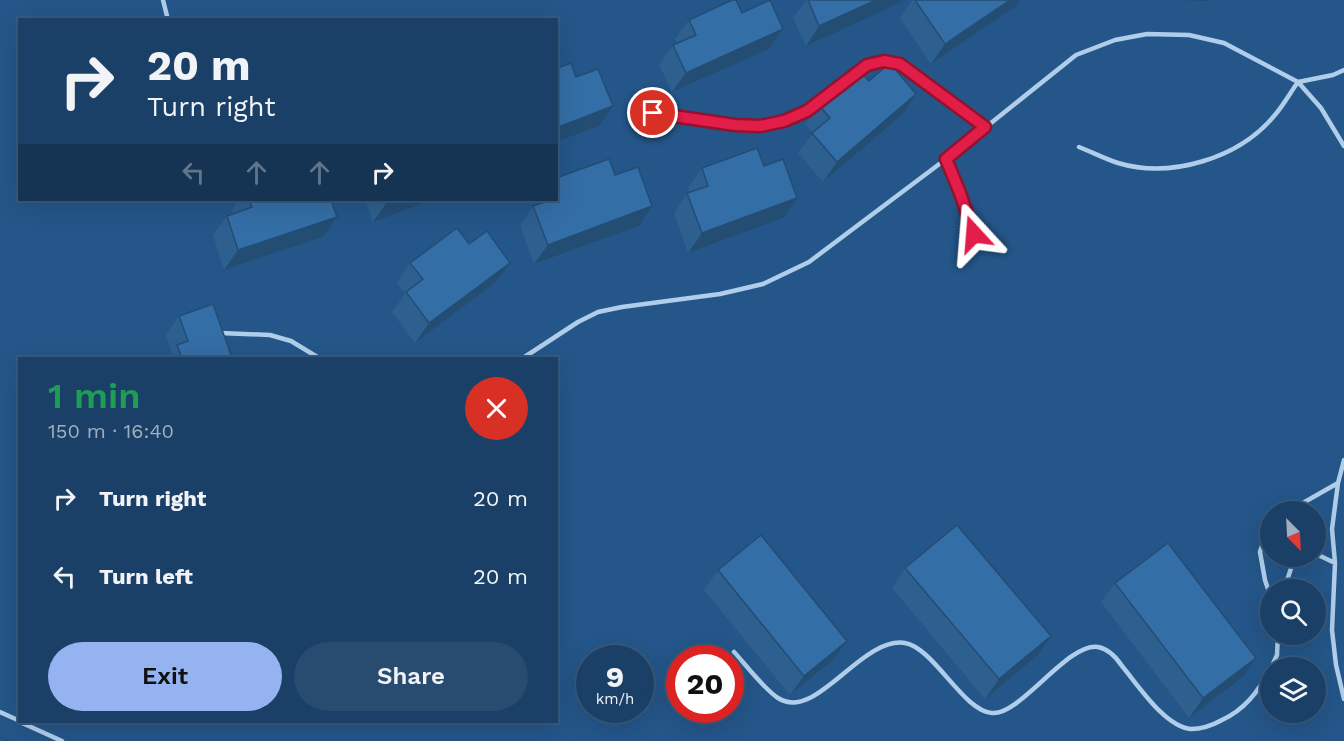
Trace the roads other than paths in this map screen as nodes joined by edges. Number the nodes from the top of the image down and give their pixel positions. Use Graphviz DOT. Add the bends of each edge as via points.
graph roads {
  1 [pos="163,0"];
  2 [pos="168,18"];
  3 [pos="1344,70"];
  4 [pos="1298,82"];
  5 [pos="653,113"];
  6 [pos="985,127"];
  7 [pos="1344,146"];
  8 [pos="1079,147"];
  9 [pos="946,159"];
  10 [pos="974,234"];
  11 [pos="214,333"];
  12 [pos="317,357"];
  13 [pos="525,357"];
  14 [pos="1344,460"];
  15 [pos="1338,483"];
  16 [pos="1306,501"];
  17 [pos="1326,559"];
  18 [pos="1335,563"];
  19 [pos="744,663"];
  20 [pos="1260,685"];
  21 [pos="1344,699"];
  22 [pos="0,712"];
  23 [pos="18,720"];
  24 [pos="24,723"];
  25 [pos="62,741"];
  1 -- 2 [label="lane"];
  3 -- 4 [label="lane"];
  4 -- 6 [label="lane" via="1224,43 1189,34 1147,34 1115,40 1076,56"];
  4 -- 7 [label="lane"];
  4 -- 8 [label="lane" via="1274,117 1242,145 1203,162 1161,169 1119,163"];
  5 -- 6 [label="lane" via="735,125 760,126 784,121 807,111 867,65 884,61 900,64"];
  6 -- 9 [label="lane"];
  9 -- 10 [label="lane"];
  9 -- 13 [label="lane" via="808,262 763,284 598,312"];
  11 -- 12 [label="lane" via="270,335 291,341"];
  14 -- 15 [label="lane"];
  15 -- 16 [label="lane"];
  15 -- 18 [label="lane" via="1332,529"];
  17 -- 18 [label="lane"];
  18 -- 21 [label="lane" via="1332,630"];
  19 -- 20 [label="lane" via="777,698 789,703 814,697 866,656 888,645 906,643 922,652 977,708 993,714 1009,709 1077,652 1096,646 1112,653 1166,717 1191,729 1210,726 1231,716"];
  22 -- 23 [label="lane"];
  24 -- 25 [label="lane"];
}
